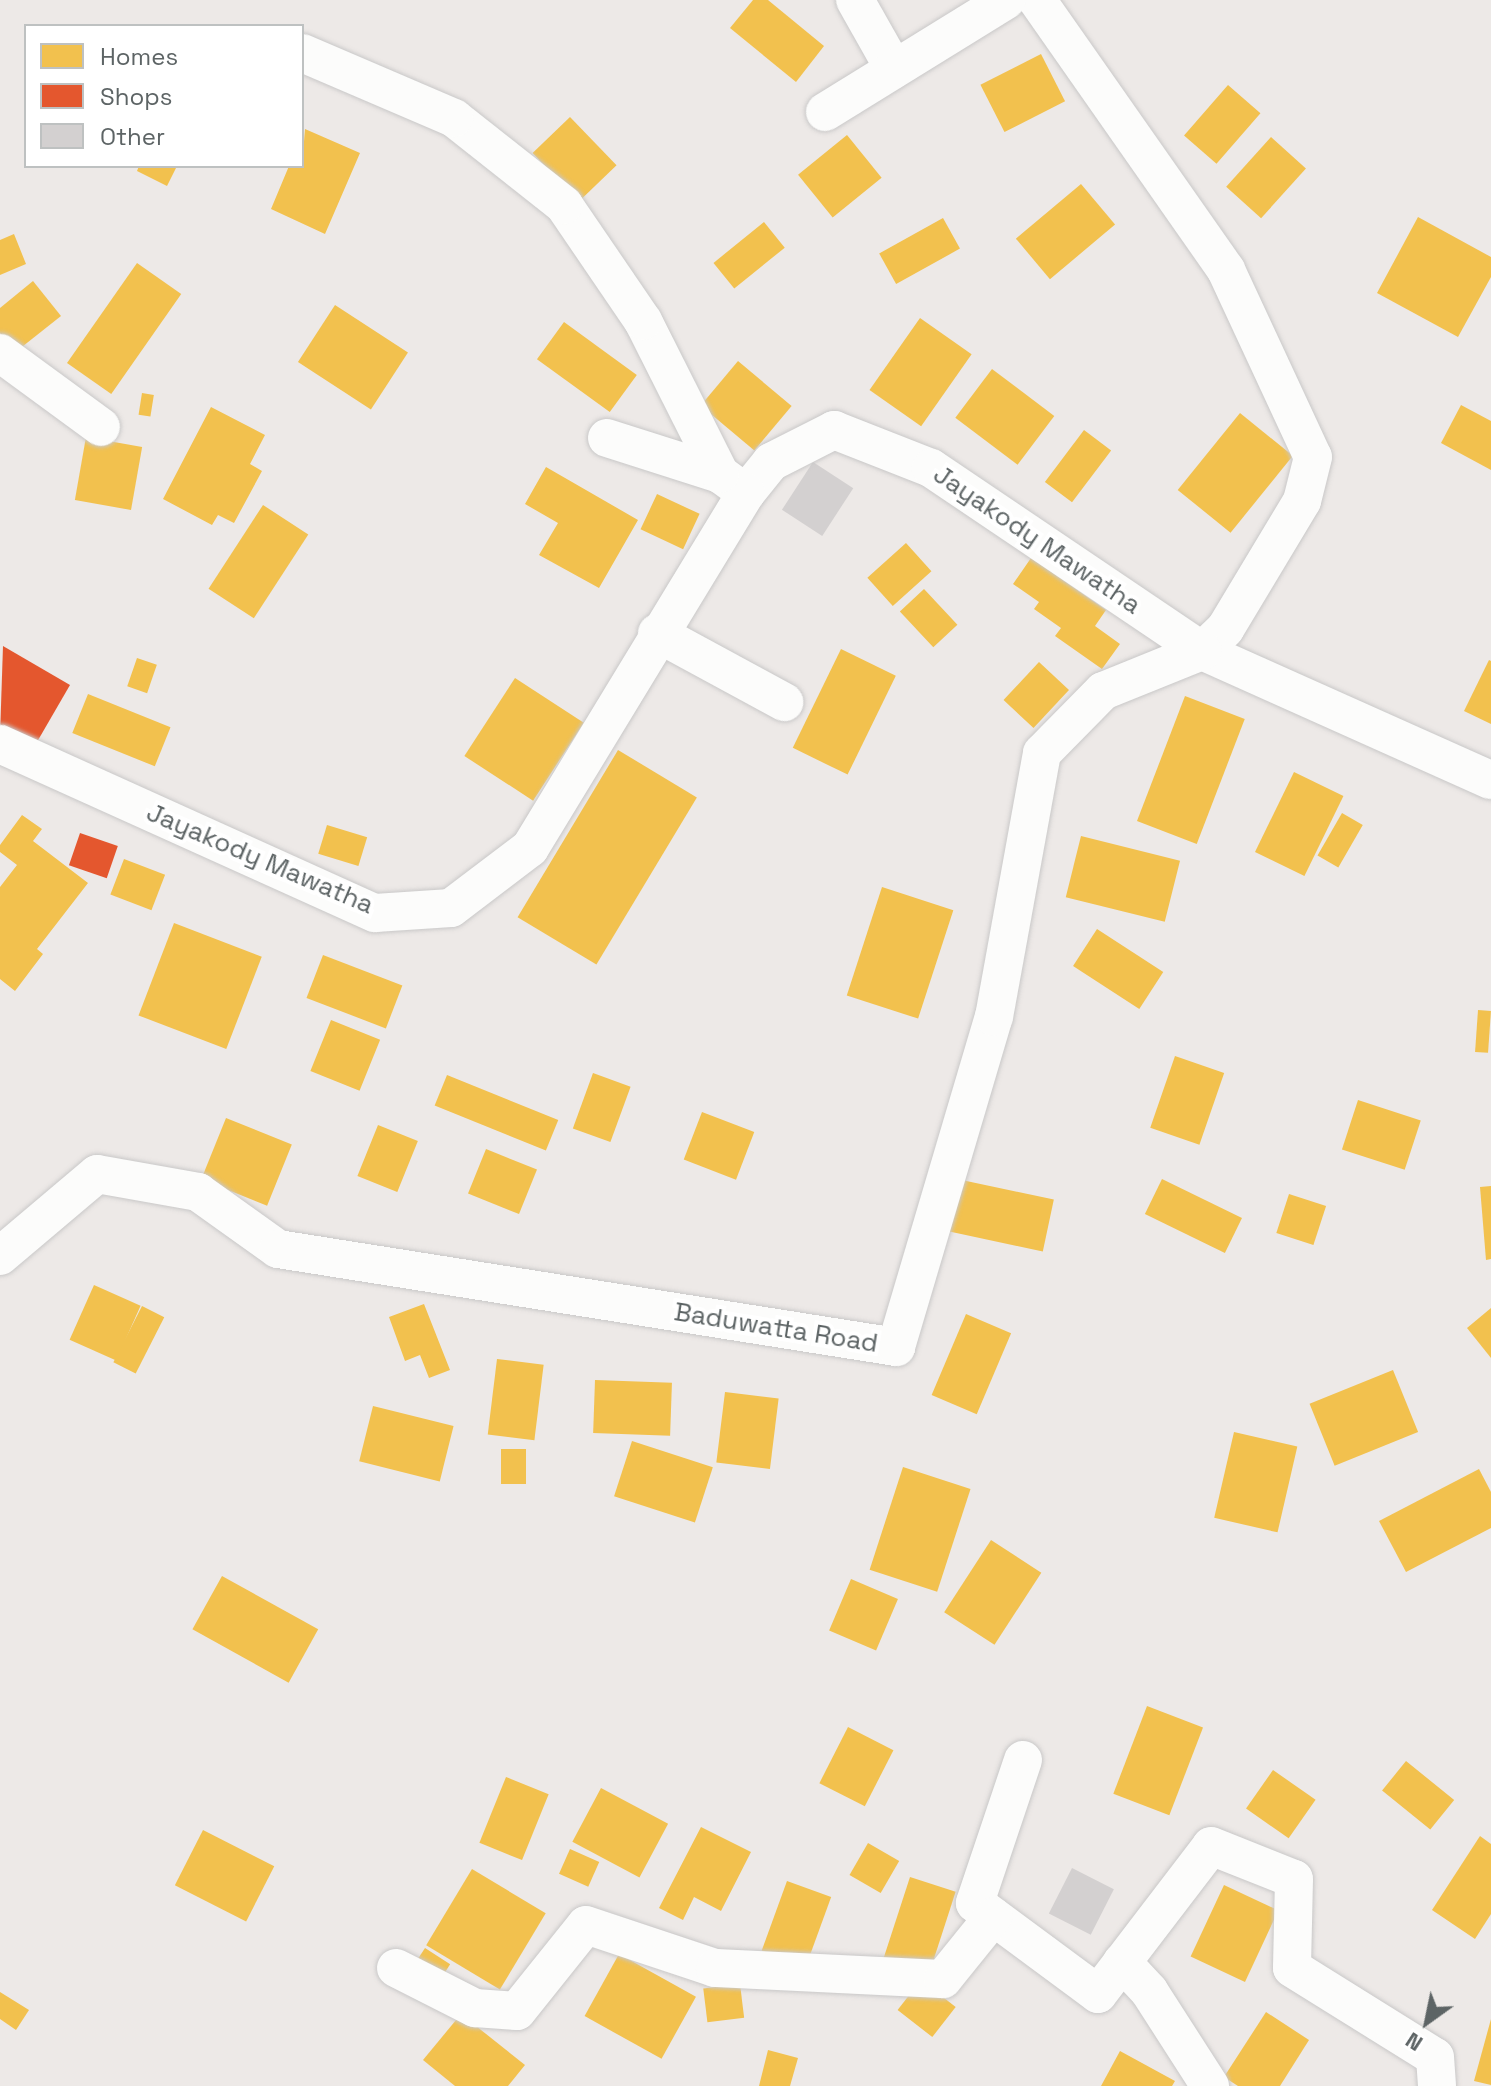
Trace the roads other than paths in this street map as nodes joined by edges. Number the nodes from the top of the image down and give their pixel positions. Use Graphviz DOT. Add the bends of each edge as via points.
graph roads {
  1 [pos="855,0"];
  2 [pos="1006,0"];
  3 [pos="1037,0"];
  4 [pos="304,54"];
  5 [pos="894,69"];
  6 [pos="825,112"];
  7 [pos="0,353"];
  8 [pos="101,427"];
  9 [pos="607,438"];
  10 [pos="733,484"];
  11 [pos="657,633"];
  12 [pos="1214,640"];
  13 [pos="784,702"];
  14 [pos="0,744"];
  15 [pos="1491,780"];
  16 [pos="0,1256"];
  17 [pos="1023,1760"];
  18 [pos="993,1917"];
  19 [pos="1122,1962"];
  20 [pos="396,1968"];
  21 [pos="1210,2086"];
  22 [pos="1437,2086"];
  1 -- 5 [label="street"];
  2 -- 5 [label="street"];
  3 -- 12 [label="street" via="1226,270 1313,457 1302,501"];
  4 -- 10 [label="street" via="454,118 564,205 643,321"];
  5 -- 6 [label="street"];
  7 -- 8 [label="street"];
  9 -- 10 [label="street"];
  10 -- 11 [label="street, Jayakody Mawatha"];
  10 -- 12 [label="street, Jayakody Mawatha" via="834,430 931,468"];
  11 -- 13 [label="street"];
  11 -- 14 [label="street, Jayakody Mawatha" via="530,848 451,908 375,913"];
  12 -- 15 [label="street, Jayakody Mawatha"];
  12 -- 16 [label="street, Baduwatta Road" via="1103,691 1042,753 994,1017 896,1347 278,1249 198,1192 97,1174"];
  17 -- 18 [label="street" via="975,1903"];
  18 -- 19 [label="street" via="1098,1994"];
  18 -- 20 [label="street" via="943,1979 715,1968 586,1925 517,2011 475,2008"];
  19 -- 21 [label="street" via="1149,1991"];
  19 -- 22 [label="street" via="1211,1846 1294,1879 1292,1968 1435,2057"];
}
